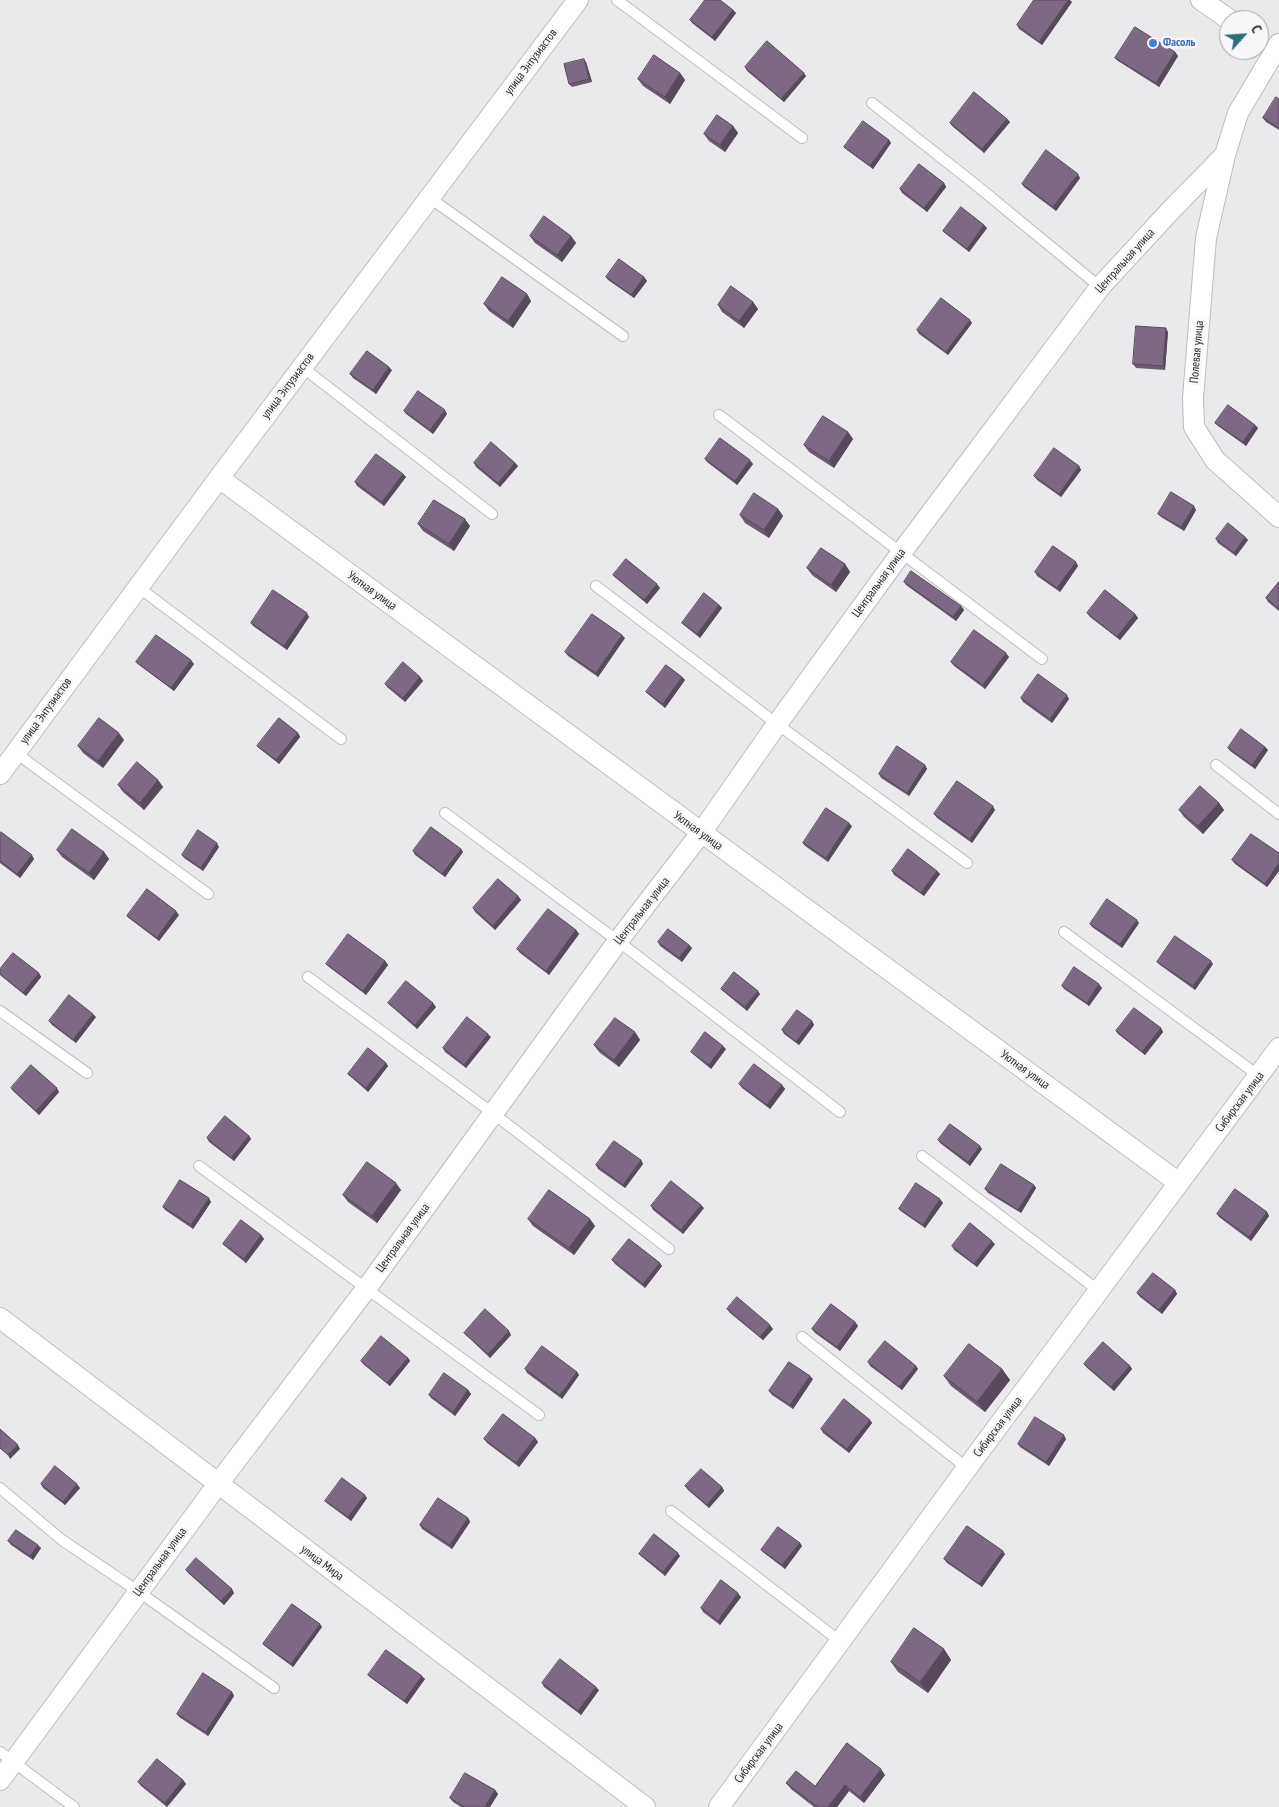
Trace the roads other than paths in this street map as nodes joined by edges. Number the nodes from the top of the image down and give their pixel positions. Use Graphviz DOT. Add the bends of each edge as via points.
graph roads {
  1 [pos="578,0"];
  2 [pos="618,0"];
  3 [pos="1201,0"];
  4 [pos="1219,12"];
  5 [pos="1273,47"];
  6 [pos="872,104"];
  7 [pos="802,138"];
  8 [pos="1225,155"];
  9 [pos="430,198"];
  10 [pos="1100,287"];
  11 [pos="624,336"];
  12 [pos="302,367"];
  13 [pos="719,415"];
  14 [pos="219,478"];
  15 [pos="492,514"];
  16 [pos="1279,517"];
  17 [pos="901,553"];
  18 [pos="596,586"];
  19 [pos="138,587"];
  20 [pos="1042,659"];
  21 [pos="777,724"];
  22 [pos="341,739"];
  23 [pos="16,753"];
  24 [pos="1216,765"];
  25 [pos="0,774"];
  26 [pos="445,813"];
  27 [pos="1279,814"];
  28 [pos="701,833"];
  29 [pos="966,863"];
  30 [pos="208,894"];
  31 [pos="1064,932"];
  32 [pos="618,941"];
  33 [pos="308,976"];
  34 [pos="0,1011"];
  35 [pos="1279,1048"];
  36 [pos="87,1072"];
  37 [pos="1259,1076"];
  38 [pos="840,1112"];
  39 [pos="494,1114"];
  40 [pos="922,1156"];
  41 [pos="199,1166"];
  42 [pos="1179,1183"];
  43 [pos="669,1249"];
  44 [pos="366,1289"];
  45 [pos="1099,1291"];
  46 [pos="0,1318"];
  47 [pos="802,1337"];
  48 [pos="539,1415"];
  49 [pos="967,1468"];
  50 [pos="218,1484"];
  51 [pos="0,1488"];
  52 [pos="671,1511"];
  53 [pos="139,1592"];
  54 [pos="841,1642"];
  55 [pos="274,1688"];
  56 [pos="7,1757"];
  57 [pos="0,1780"];
  58 [pos="74,1807"];
  59 [pos="645,1807"];
  60 [pos="719,1807"];
  1 -- 9 [label="street, улица Энтузиастов"];
  2 -- 7 [label="lane"];
  3 -- 4 [label="street"];
  5 -- 8 [label="street, Центральная улица" via="1238,113"];
  6 -- 10 [label="lane"];
  8 -- 10 [label="street, Центральная улица"];
  8 -- 16 [label="street, Полевая улица" via="1206,238 1193,398 1194,427 1215,460"];
  9 -- 11 [label="lane"];
  9 -- 12 [label="street, улица Энтузиастов"];
  10 -- 17 [label="street, Центральная улица"];
  12 -- 14 [label="street, улица Энтузиастов"];
  12 -- 15 [label="lane"];
  13 -- 17 [label="lane"];
  14 -- 19 [label="street, улица Энтузиастов"];
  14 -- 28 [label="street, Уютная улица"];
  17 -- 20 [label="lane"];
  17 -- 21 [label="street, Центральная улица"];
  18 -- 21 [label="lane"];
  19 -- 22 [label="lane"];
  19 -- 23 [label="street, улица Энтузиастов"];
  21 -- 28 [label="street, Центральная улица"];
  21 -- 29 [label="lane"];
  23 -- 25 [label="street, улица Энтузиастов"];
  23 -- 30 [label="lane"];
  24 -- 27 [label="lane"];
  26 -- 32 [label="lane"];
  28 -- 32 [label="street, Центральная улица"];
  28 -- 42 [label="street, Уютная улица"];
  31 -- 37 [label="lane"];
  32 -- 38 [label="lane"];
  32 -- 39 [label="street, Центральная улица"];
  33 -- 39 [label="lane"];
  34 -- 36 [label="lane"];
  35 -- 37 [label="street, Сибирская улица"];
  37 -- 42 [label="street, Сибирская улица"];
  39 -- 43 [label="lane"];
  39 -- 44 [label="street, Центральная улица"];
  40 -- 45 [label="lane"];
  41 -- 44 [label="lane"];
  42 -- 45 [label="street, Сибирская улица"];
  44 -- 48 [label="lane"];
  44 -- 50 [label="street, Центральная улица"];
  45 -- 49 [label="street, Сибирская улица"];
  46 -- 50 [label="street, улица Мира"];
  47 -- 49 [label="lane"];
  49 -- 54 [label="street, Сибирская улица"];
  50 -- 53 [label="street, Центральная улица"];
  50 -- 59 [label="street, улица Мира"];
  51 -- 53 [label="lane" via="62,1540"];
  52 -- 54 [label="lane"];
  53 -- 55 [label="lane"];
  53 -- 56 [label="street, Центральная улица"];
  54 -- 60 [label="street, Сибирская улица"];
  56 -- 57 [label="street, Центральная улица"];
  56 -- 58 [label="lane"];
}
